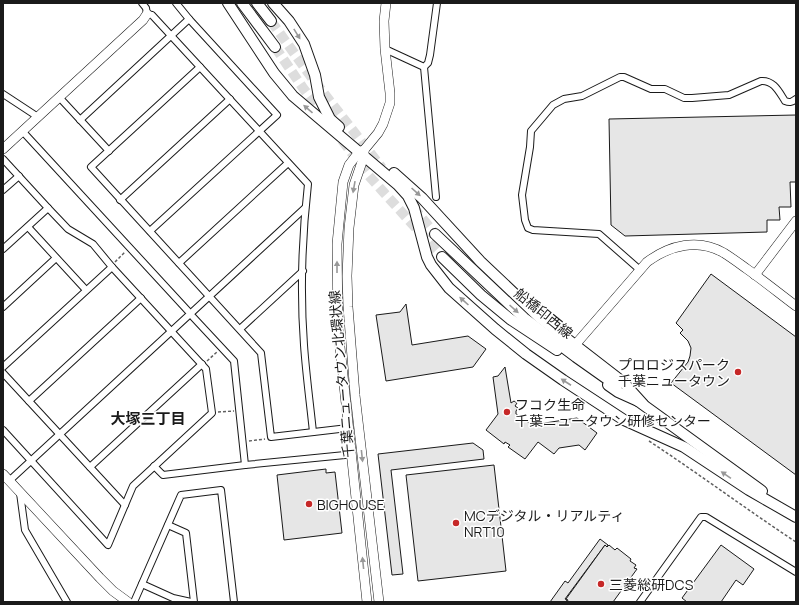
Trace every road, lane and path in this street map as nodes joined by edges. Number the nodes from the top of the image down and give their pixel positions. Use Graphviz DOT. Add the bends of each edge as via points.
graph roads {
  1 [pos="142,3"];
  2 [pos="176,3"];
  3 [pos="228,3"];
  4 [pos="242,3"];
  5 [pos="257,3"];
  6 [pos="274,3"];
  7 [pos="386,3"];
  8 [pos="437,3"];
  9 [pos="148,14"];
  10 [pos="189,19"];
  11 [pos="271,21"];
  12 [pos="171,36"];
  13 [pos="275,47"];
  14 [pos="385,49"];
  15 [pos="200,67"];
  16 [pos="424,67"];
  17 [pos="3,94"];
  18 [pos="59,97"];
  19 [pos="230,99"];
  20 [pos="796,99"];
  21 [pos="38,117"];
  22 [pos="80,120"];
  23 [pos="259,131"];
  24 [pos="25,134"];
  25 [pos="3,149"];
  26 [pos="109,151"];
  27 [pos="362,153"];
  28 [pos="3,159"];
  29 [pos="288,163"];
  30 [pos="19,176"];
  31 [pos="3,190"];
  32 [pos="436,197"];
  33 [pos="120,200"];
  34 [pos="48,208"];
  35 [pos="305,208"];
  36 [pos="796,221"];
  37 [pos="28,227"];
  38 [pos="150,231"];
  39 [pos="435,234"];
  40 [pos="130,248"];
  41 [pos="3,249"];
  42 [pos="56,258"];
  43 [pos="442,258"];
  44 [pos="179,263"];
  45 [pos="112,267"];
  46 [pos="640,270"];
  47 [pos="302,271"];
  48 [pos="755,275"];
  49 [pos="86,290"];
  50 [pos="209,296"];
  51 [pos="141,298"];
  52 [pos="796,306"];
  53 [pos="3,307"];
  54 [pos="188,311"];
  55 [pos="193,317"];
  56 [pos="240,329"];
  57 [pos="171,332"];
  58 [pos="575,345"];
  59 [pos="222,348"];
  60 [pos="202,365"];
  61 [pos="3,367"];
  62 [pos="3,373"];
  63 [pos="29,401"];
  64 [pos="643,404"];
  65 [pos="240,410"];
  66 [pos="212,413"];
  67 [pos="3,430"];
  68 [pos="349,430"];
  69 [pos="359,431"];
  70 [pos="313,432"];
  71 [pos="60,434"];
  72 [pos="271,437"];
  73 [pos="647,440"];
  74 [pos="243,442"];
  75 [pos="345,455"];
  76 [pos="31,460"];
  77 [pos="245,465"];
  78 [pos="154,466"];
  79 [pos="90,467"];
  80 [pos="6,477"];
  81 [pos="20,492"];
  82 [pos="125,505"];
  83 [pos="796,517"];
  84 [pos="168,525"];
  85 [pos="796,542"];
  86 [pos="796,572"];
  87 [pos="142,584"];
  88 [pos="67,602"];
  89 [pos="128,602"];
  90 [pos="134,602"];
  91 [pos="192,602"];
  92 [pos="234,602"];
  93 [pos="367,602"];
  94 [pos="379,602"];
  95 [pos="640,602"];
  1 -- 9 [label="street"];
  2 -- 10 [label="street"];
  27 -- 3 [label="main road, one-way" via="293,96 274,73"];
  4 -- 13 [label="main road"];
  5 -- 11 [label="main road"];
  6 -- 27 [label="main road, one-way" via="304,44 315,75 319,97 330,119"];
  7 -- 14 [label="main road"];
  8 -- 16 [label="street" via="430,55"];
  9 -- 12 [label="street" via="152,15"];
  9 -- 18 [label="main road"];
  10 -- 12 [label="street"];
  10 -- 23 [label="street" via="277,115"];
  12 -- 15 [label="street"];
  12 -- 22 [label="street"];
  14 -- 16 [label="street"];
  14 -- 27 [label="main road" via="390,104 378,133"];
  15 -- 19 [label="street"];
  15 -- 26 [label="street"];
  16 -- 32 [label="street"];
  17 -- 21 [label="street"];
  18 -- 21 [label="main road"];
  18 -- 22 [label="street"];
  19 -- 23 [label="street"];
  19 -- 33 [label="street"];
  20 -- 46 [label="street" via="788,102 771,82 765,80 729,95 684,98 620,77 582,96 564,99 553,105 531,130 522,195 528,228 598,234"];
  21 -- 25 [label="main road"];
  22 -- 26 [label="street"];
  23 -- 29 [label="street"];
  23 -- 38 [label="street"];
  24 -- 40 [label="street"];
  26 -- 33 [label="street" via="91,168"];
  27 -- 58 [label="main road, one-way" via="395,174 422,198 480,261 540,318"];
  68 -- 27 [label="main road, 千葉ニュータウン北環状線, one-way" via="338,328 337,244 343,182 349,165"];
  27 -- 69 [label="main road, 千葉ニュータウン北環状線, one-way" via="354,185 347,276"];
  83 -- 27 [label="main road, one-way" via="749,490 684,447 624,420 526,354 495,329 439,276 427,257 414,208 408,196"];
  28 -- 30 [label="street"];
  29 -- 35 [label="street" via="308,184"];
  29 -- 44 [label="street"];
  30 -- 31 [label="street"];
  30 -- 34 [label="street"];
  33 -- 38 [label="street"];
  34 -- 37 [label="street"];
  34 -- 45 [label="street" via="68,228 92,244"];
  35 -- 47 [label="street"];
  35 -- 50 [label="street"];
  36 -- 48 [label="main road"];
  37 -- 41 [label="street"];
  37 -- 42 [label="street"];
  38 -- 44 [label="street"];
  39 -- 64 [label="main road, 船橋印西線, one-way" via="524,318"];
  40 -- 45 [label="path"];
  40 -- 54 [label="street"];
  42 -- 49 [label="street"];
  42 -- 53 [label="street"];
  43 -- 64 [label="main road, 船橋印西線" via="510,319 618,392"];
  44 -- 50 [label="street"];
  45 -- 49 [label="street"];
  45 -- 51 [label="street"];
  46 -- 48 [label="main road" via="658,254 689,245 706,246 724,253"];
  46 -- 58 [label="main road"];
  47 -- 56 [label="street"];
  47 -- 70 [label="street" via="304,344"];
  48 -- 52 [label="main road"];
  49 -- 61 [label="street"];
  50 -- 56 [label="street"];
  50 -- 57 [label="street"];
  51 -- 57 [label="street"];
  51 -- 63 [label="street"];
  55 -- 59 [label="street"];
  56 -- 72 [label="street" via="261,353"];
  57 -- 60 [label="street"];
  57 -- 71 [label="street"];
  58 -- 64 [label="main road" via="624,383"];
  59 -- 60 [label="path"];
  59 -- 65 [label="street" via="234,361"];
  60 -- 66 [label="street" via="206,370"];
  60 -- 79 [label="street"];
  62 -- 63 [label="street"];
  63 -- 71 [label="street"];
  64 -- 83 [label="main road, 船橋印西線"];
  65 -- 66 [label="path"];
  65 -- 74 [label="street"];
  66 -- 78 [label="street"];
  67 -- 76 [label="street"];
  68 -- 69 [label="street"];
  68 -- 70 [label="street"];
  93 -- 68 [label="main road, 千葉ニュータウン北環状線, one-way"];
  69 -- 94 [label="main road, 千葉ニュータウン北環状線, one-way"];
  70 -- 72 [label="street"];
  71 -- 76 [label="street"];
  71 -- 79 [label="street"];
  72 -- 74 [label="path"];
  73 -- 85 [label="path"];
  74 -- 77 [label="street"];
  75 -- 77 [label="street"];
  76 -- 80 [label="street"];
  76 -- 82 [label="street" via="108,545"];
  77 -- 78 [label="street" via="163,475"];
  78 -- 82 [label="street" via="133,486"];
  79 -- 82 [label="street"];
  80 -- 81 [label="main road"];
  81 -- 88 [label="street" via="25,530"];
  81 -- 89 [label="main road" via="100,578"];
  84 -- 87 [label="street"];
  84 -- 91 [label="street" via="186,533"];
  84 -- 92 [label="street" via="181,495 221,490"];
  86 -- 95 [label="street" via="706,517 701,517"];
  87 -- 90 [label="street"];
  87 -- 91 [label="street" via="173,598"];
}
